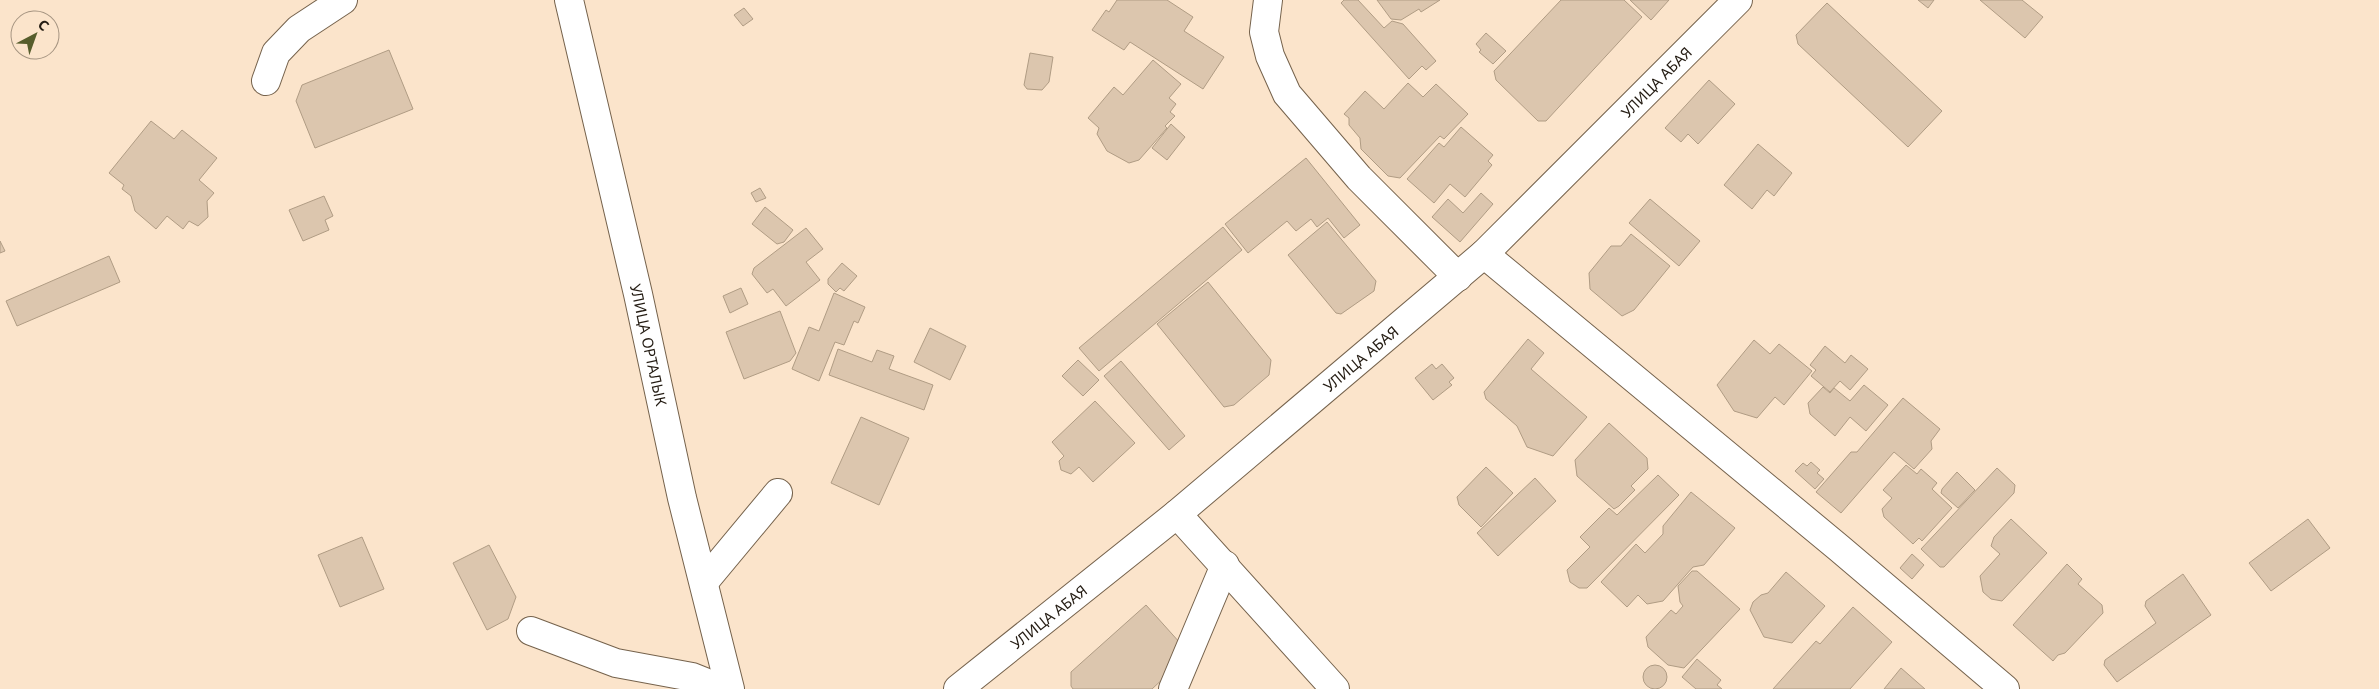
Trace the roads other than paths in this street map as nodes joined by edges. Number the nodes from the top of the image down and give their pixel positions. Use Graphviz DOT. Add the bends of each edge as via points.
graph roads {
  1 [pos="343,0"];
  2 [pos="569,0"];
  3 [pos="1268,0"];
  4 [pos="1738,0"];
  5 [pos="266,82"];
  6 [pos="1484,254"];
  7 [pos="1458,277"];
  8 [pos="778,493"];
  9 [pos="1177,514"];
  10 [pos="1225,565"];
  11 [pos="704,582"];
  12 [pos="531,631"];
  13 [pos="722,689"];
  14 [pos="730,689"];
  15 [pos="958,689"];
  16 [pos="1174,689"];
  17 [pos="1336,689"];
  18 [pos="2005,689"];
  1 -- 5 [label="street" via="298,29 276,53"];
  2 -- 11 [label="street, УЛИЦА ОРТАЛЫК"];
  3 -- 7 [label="street" via="1264,32 1270,56 1287,94 1359,178"];
  4 -- 6 [label="street, УЛИЦА АБАЯ"];
  6 -- 7 [label="street, УЛИЦА АБАЯ"];
  6 -- 18 [label="street"];
  7 -- 9 [label="street, УЛИЦА АБАЯ"];
  8 -- 11 [label="street"];
  9 -- 10 [label="street"];
  9 -- 15 [label="street, УЛИЦА АБАЯ"];
  10 -- 16 [label="street"];
  10 -- 17 [label="street"];
  11 -- 14 [label="street, УЛИЦА ОРТАЛЫК"];
  12 -- 13 [label="street" via="616,663 692,677"];
}
